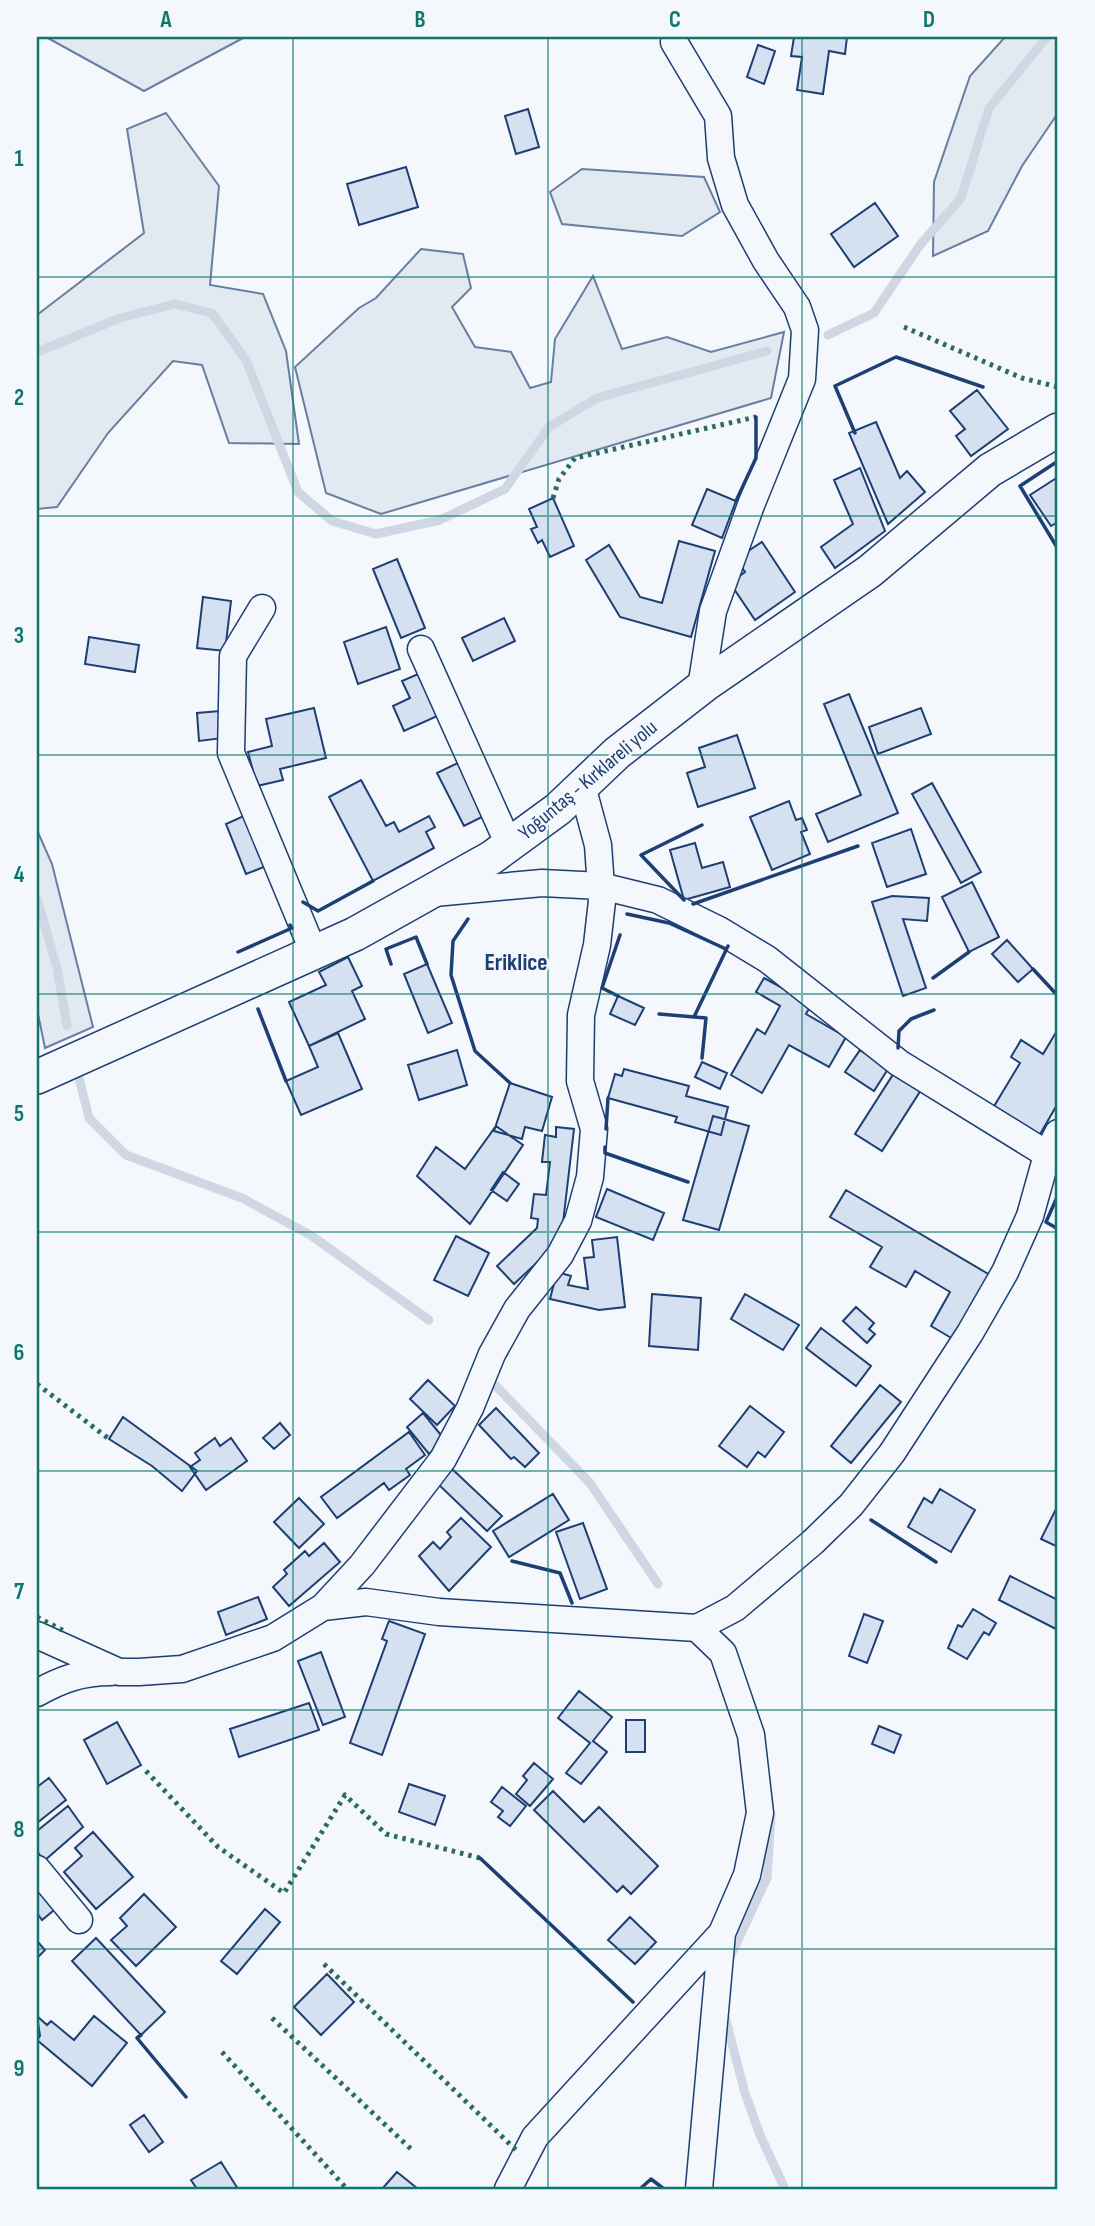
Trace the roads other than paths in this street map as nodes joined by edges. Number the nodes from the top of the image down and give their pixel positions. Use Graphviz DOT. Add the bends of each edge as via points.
graph roads {
  1 [pos="674,42"];
  2 [pos="1058,430"];
  3 [pos="262,608"];
  4 [pos="421,649"];
  5 [pos="701,688"];
  6 [pos="582,786"];
  7 [pos="509,845"];
  8 [pos="601,886"];
  9 [pos="433,893"];
  10 [pos="314,953"];
  11 [pos="37,1077"];
  12 [pos="1054,1150"];
  13 [pos="323,1607"];
  14 [pos="697,1628"];
  15 [pos="37,1635"];
  16 [pos="119,1672"];
  17 [pos="37,1693"];
  18 [pos="37,1870"];
  19 [pos="79,1920"];
  20 [pos="722,1933"];
  21 [pos="508,2189"];
  22 [pos="699,2189"];
  1 -- 5 [label="street" via="718,116 721,158 735,205 797,307 805,330 802,379 713,611"];
  2 -- 5 [label="street, Yoğuntaş - Kırklareli yolu" via="990,470 870,571"];
  3 -- 10 [label="street" via="233,656 231,753"];
  4 -- 7 [label="street"];
  5 -- 6 [label="street, Yoğuntaş - Kırklareli yolu"];
  6 -- 7 [label="street, Yoğuntaş - Kırklareli yolu"];
  6 -- 8 [label="street" via="598,845"];
  7 -- 9 [label="street, Yoğuntaş - Kırklareli yolu"];
  8 -- 9 [label="street" via="542,883"];
  8 -- 12 [label="street" via="658,900 719,930 767,959 899,1063"];
  8 -- 13 [label="street" via="597,945 581,1015 580,1081 594,1129 590,1177 578,1221 561,1255 517,1308 443,1459 362,1565"];
  9 -- 10 [label="street, Yoğuntaş - Kırklareli yolu"];
  10 -- 11 [label="street, Yoğuntaş - Kırklareli yolu"];
  12 -- 14 [label="street" via="1005,1272 892,1452 851,1505 813,1542 735,1608"];
  13 -- 14 [label="street" via="366,1602 439,1612"];
  13 -- 16 [label="street" via="273,1638 182,1670"];
  14 -- 20 [label="street" via="723,1653 751,1735 760,1813 747,1875"];
  15 -- 16 [label="street"];
  16 -- 17 [label="street" via="84,1672"];
  18 -- 19 [label="street"];
  20 -- 21 [label="street" via="535,2137"];
  20 -- 22 [label="street"];
}
